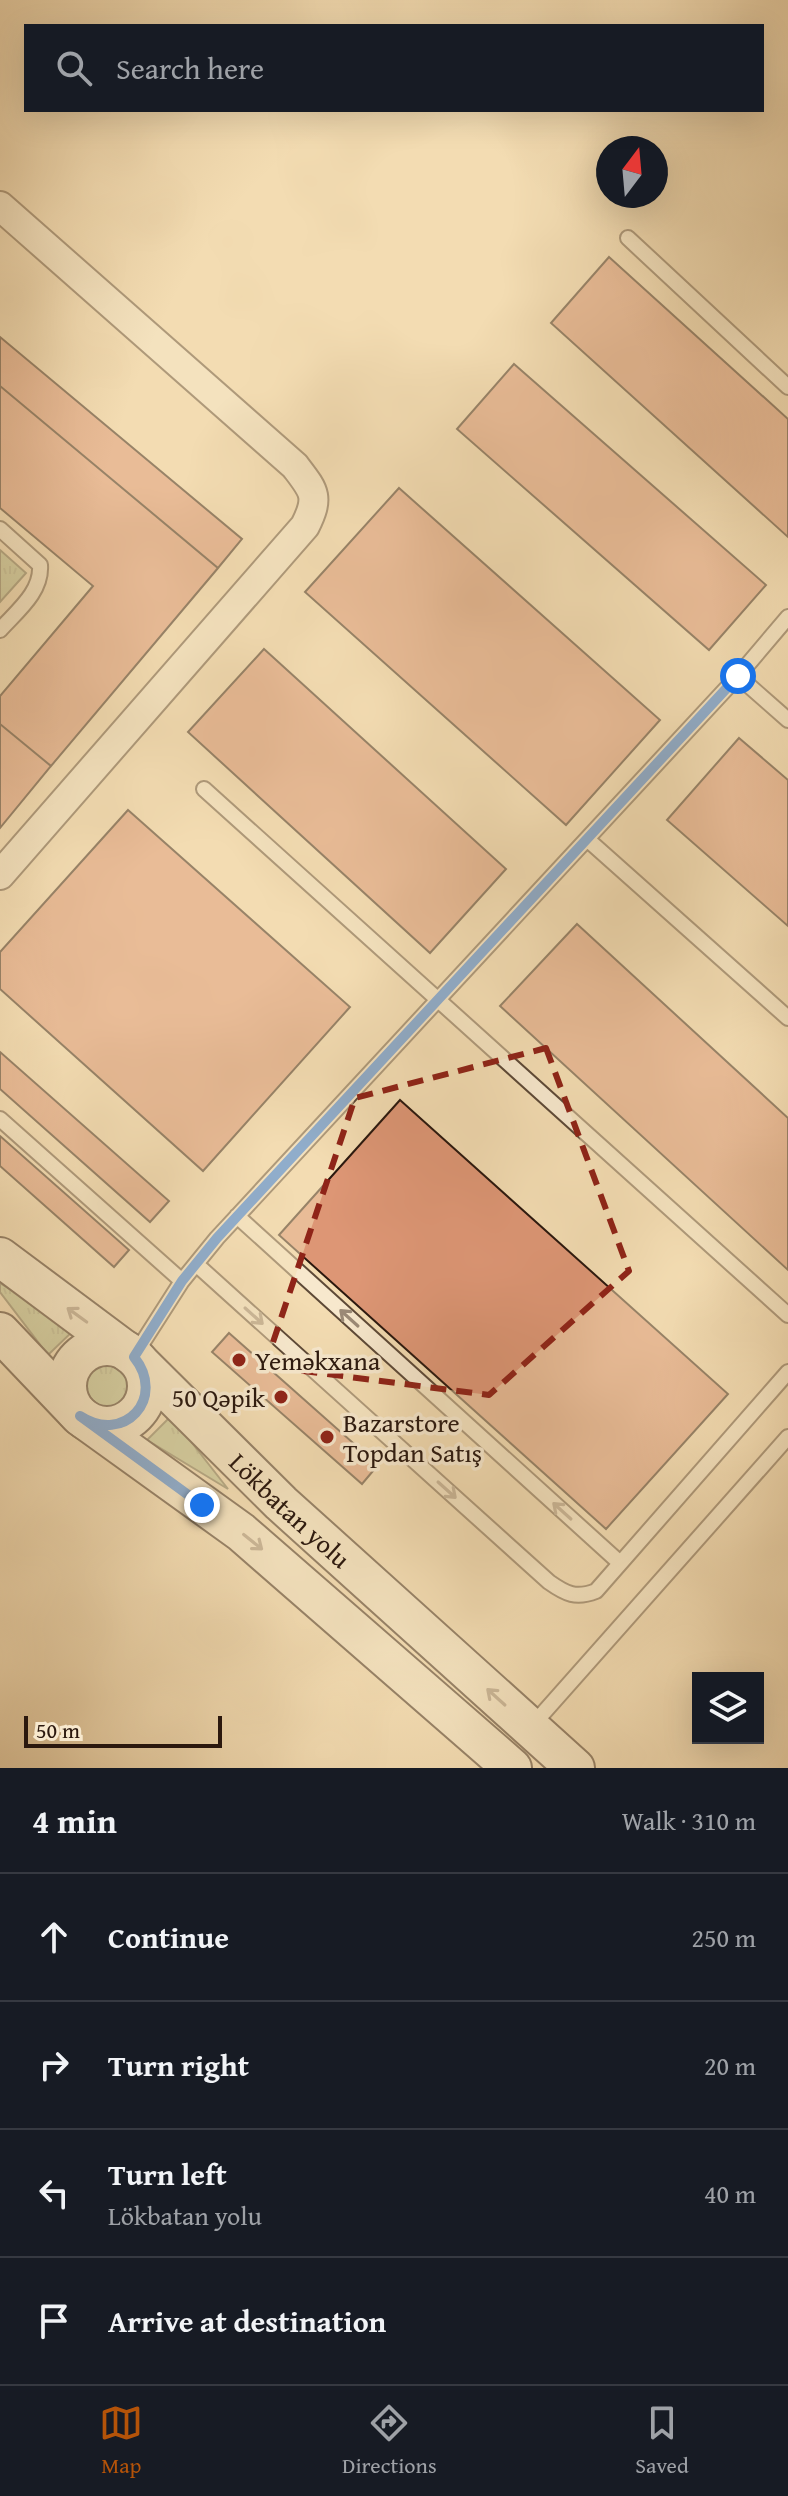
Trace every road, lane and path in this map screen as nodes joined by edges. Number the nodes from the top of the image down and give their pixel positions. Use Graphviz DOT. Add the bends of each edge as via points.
graph roads {
  1 [pos="0,206"];
  2 [pos="628,238"];
  3 [pos="788,387"];
  4 [pos="0,529"];
  5 [pos="788,617"];
  6 [pos="0,630"];
  7 [pos="738,676"];
  8 [pos="788,720"];
  9 [pos="204,789"];
  10 [pos="587,839"];
  11 [pos="0,875"];
  12 [pos="437,1000"];
  13 [pos="788,1018"];
  14 [pos="0,1119"];
  15 [pos="237,1216"];
  16 [pos="0,1257"];
  17 [pos="196,1264"];
  18 [pos="182,1281"];
  19 [pos="788,1315"];
  20 [pos="0,1332"];
  21 [pos="134,1357"];
  22 [pos="788,1372"];
  23 [pos="80,1416"];
  24 [pos="788,1437"];
  25 [pos="620,1563"];
  26 [pos="530,1728"];
  27 [pos="512,1768"];
  28 [pos="575,1768"];
  1 -- 11 [label="street" via="295,466 315,498 305,526"];
  2 -- 3 [label="lane"];
  4 -- 6 [label="lane" via="40,565 41,577"];
  5 -- 7 [label="lane"];
  7 -- 8 [label="lane"];
  7 -- 10 [label="lane"];
  9 -- 12 [label="lane"];
  10 -- 12 [label="lane"];
  10 -- 13 [label="lane"];
  12 -- 15 [label="lane"];
  12 -- 19 [label="lane"];
  14 -- 18 [label="lane"];
  15 -- 17 [label="lane"];
  25 -- 15 [label="lane, one-way"];
  21 -- 16 [label="main road, Lökbatan yolu, one-way"];
  17 -- 18 [label="lane"];
  17 -- 25 [label="lane, one-way" via="549,1582 568,1595 584,1596 596,1591"];
  18 -- 21 [label="lane"];
  20 -- 23 [label="main road, Lökbatan yolu"];
  21 -- 23 [label="main road" via="147,1387 140,1409 112,1426"];
  21 -- 23 [label="main road" via="99,1347 77,1359 67,1382"];
  26 -- 21 [label="main road, Lökbatan yolu, one-way" via="281,1503"];
  22 -- 25 [label="lane"];
  23 -- 27 [label="main road, Lökbatan yolu, one-way" via="241,1532"];
  24 -- 26 [label="lane"];
  26 -- 28 [label="main road, Lökbatan yolu"];
}
